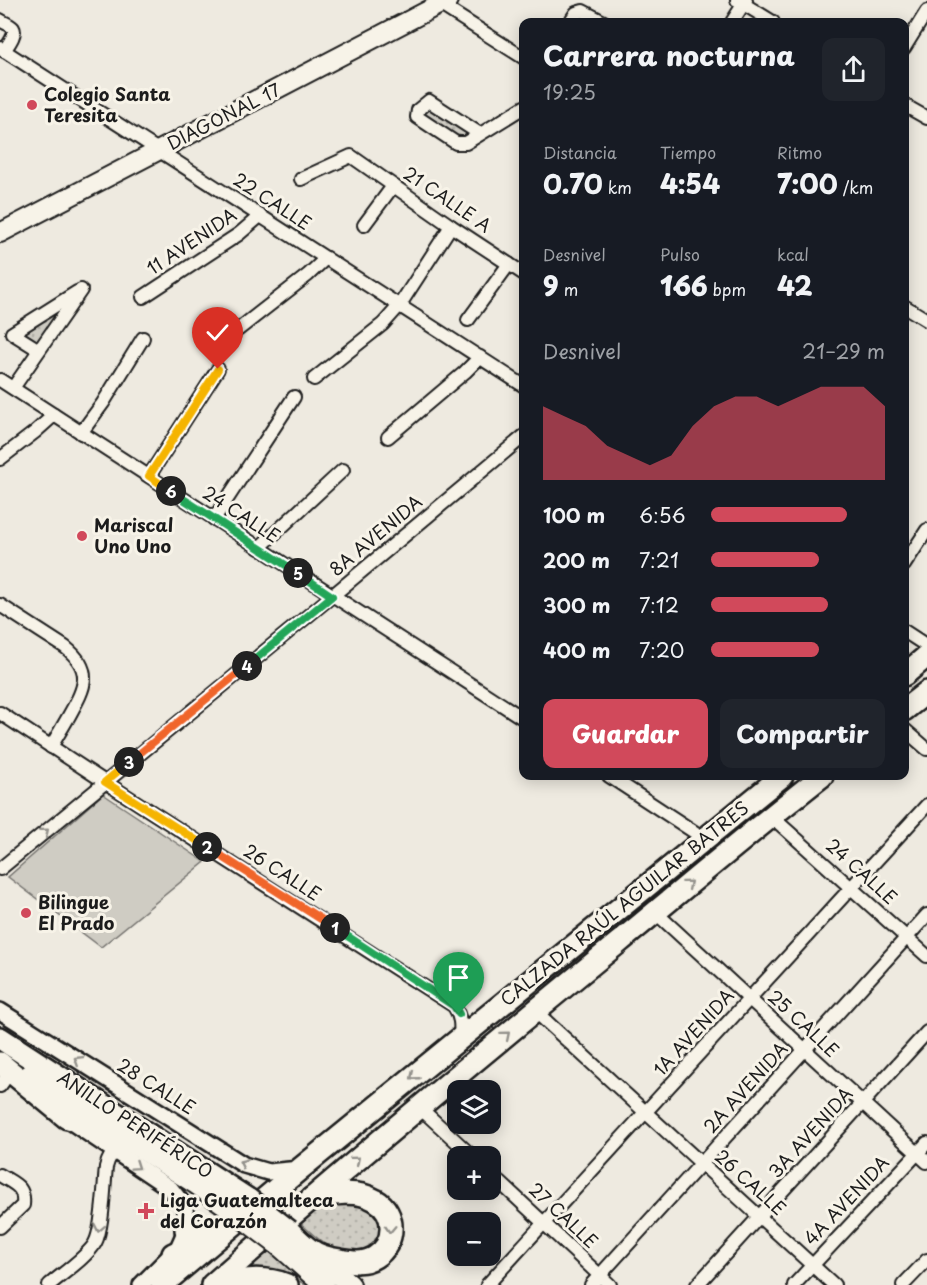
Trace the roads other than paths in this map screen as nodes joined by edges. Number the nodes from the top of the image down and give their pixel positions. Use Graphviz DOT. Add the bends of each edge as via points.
graph roads {
  1 [pos="440,1"];
  2 [pos="742,1"];
  3 [pos="927,11"];
  4 [pos="573,18"];
  5 [pos="596,18"];
  6 [pos="734,18"];
  7 [pos="767,18"];
  8 [pos="0,20"];
  9 [pos="909,40"];
  10 [pos="2,50"];
  11 [pos="519,55"];
  12 [pos="909,108"];
  13 [pos="519,110"];
  14 [pos="927,118"];
  15 [pos="480,134"];
  16 [pos="159,150"];
  17 [pos="301,179"];
  18 [pos="393,186"];
  19 [pos="260,216"];
  20 [pos="364,225"];
  21 [pos="451,226"];
  22 [pos="0,233"];
  23 [pos="326,258"];
  24 [pos="509,264"];
  25 [pos="519,271"];
  26 [pos="143,297"];
  27 [pos="399,306"];
  28 [pos="909,309"];
  29 [pos="468,320"];
  30 [pos="927,320"];
  31 [pos="143,338"];
  32 [pos="221,343"];
  33 [pos="39,350"];
  34 [pos="480,357"];
  35 [pos="218,369"];
  36 [pos="314,379"];
  37 [pos="0,380"];
  38 [pos="519,383"];
  39 [pos="14,388"];
  40 [pos="294,397"];
  41 [pos="54,415"];
  42 [pos="81,433"];
  43 [pos="388,437"];
  44 [pos="519,440"];
  45 [pos="0,459"];
  46 [pos="343,470"];
  47 [pos="149,476"];
  48 [pos="214,519"];
  49 [pos="927,530"];
  50 [pos="259,548"];
  51 [pos="909,557"];
  52 [pos="332,596"];
  53 [pos="0,605"];
  54 [pos="909,634"];
  55 [pos="927,646"];
  56 [pos="927,656"];
  57 [pos="909,671"];
  58 [pos="927,692"];
  59 [pos="909,706"];
  60 [pos="0,713"];
  61 [pos="519,716"];
  62 [pos="909,733"];
  63 [pos="51,747"];
  64 [pos="927,749"];
  65 [pos="615,780"];
  66 [pos="777,780"];
  67 [pos="817,780"];
  68 [pos="105,782"];
  69 [pos="927,805"];
  70 [pos="771,816"];
  71 [pos="705,839"];
  72 [pos="0,869"];
  73 [pos="851,888"];
  74 [pos="655,912"];
  75 [pos="927,915"];
  76 [pos="907,938"];
  77 [pos="927,956"];
  78 [pos="749,999"];
  79 [pos="0,1011"];
  80 [pos="535,1011"];
  81 [pos="927,1032"];
  82 [pos="0,1038"];
  83 [pos="460,1039"];
  84 [pos="805,1050"];
  85 [pos="0,1059"];
  86 [pos="1,1076"];
  87 [pos="862,1103"];
  88 [pos="419,1107"];
  89 [pos="646,1113"];
  90 [pos="67,1118"];
  91 [pos="927,1143"];
  92 [pos="461,1146"];
  93 [pos="113,1151"];
  94 [pos="917,1153"];
  95 [pos="927,1162"];
  96 [pos="701,1164"];
  97 [pos="300,1169"];
  98 [pos="0,1175"];
  99 [pos="501,1183"];
  100 [pos="311,1198"];
  101 [pos="240,1211"];
  102 [pos="759,1216"];
  103 [pos="544,1223"];
  104 [pos="0,1227"];
  105 [pos="186,1230"];
  106 [pos="284,1238"];
  107 [pos="311,1251"];
  108 [pos="173,1254"];
  109 [pos="927,1260"];
  110 [pos="812,1265"];
  111 [pos="600,1275"];
  112 [pos="158,1279"];
  113 [pos="50,1285"];
  114 [pos="141,1285"];
  115 [pos="212,1285"];
  116 [pos="219,1285"];
  117 [pos="287,1285"];
  118 [pos="324,1285"];
  119 [pos="350,1285"];
  120 [pos="488,1285"];
  121 [pos="591,1285"];
  122 [pos="610,1285"];
  123 [pos="697,1285"];
  124 [pos="794,1285"];
  125 [pos="834,1285"];
  126 [pos="903,1285"];
  1 -- 11 [label="street"];
  1 -- 16 [label="main road, DIAGONAL 17"];
  2 -- 6 [label="street"];
  2 -- 7 [label="street"];
  3 -- 9 [label="street"];
  4 -- 5 [label="street" via="583,11"];
  8 -- 10 [label="street" via="14,31"];
  10 -- 16 [label="street, 22 CALLE"];
  12 -- 14 [label="street"];
  13 -- 15 [label="street"];
  15 -- 15 [label="street" via="429,101 418,110 417,117 456,143 466,143"];
  16 -- 19 [label="street, 22 CALLE"];
  16 -- 22 [label="main road, DIAGONAL 17"];
  17 -- 18 [label="street, 21 CALLE A" via="351,156"];
  18 -- 20 [label="street"];
  18 -- 21 [label="street, 21 CALLE A"];
  19 -- 23 [label="street, 22 CALLE"];
  19 -- 26 [label="street, 11 AVENIDA"];
  21 -- 24 [label="street, 21 CALLE A"];
  21 -- 27 [label="street"];
  23 -- 27 [label="street, 22 CALLE"];
  23 -- 32 [label="street"];
  24 -- 25 [label="street, 21 CALLE A"];
  24 -- 29 [label="street"];
  27 -- 34 [label="street, 22 CALLE"];
  27 -- 36 [label="street" via="383,324"];
  28 -- 30 [label="street"];
  31 -- 42 [label="street"];
  33 -- 33 [label="street" via="12,333 81,290"];
  33 -- 39 [label="street"];
  34 -- 38 [label="street, 22 CALLE"];
  34 -- 43 [label="street"];
  35 -- 47 [label="street"];
  37 -- 39 [label="street, 24 CALLE"];
  39 -- 41 [label="street, 24 CALLE"];
  40 -- 48 [label="street"];
  41 -- 42 [label="street, 24 CALLE"];
  41 -- 45 [label="street"];
  42 -- 47 [label="street, 24 CALLE"];
  44 -- 52 [label="street, 8A AVENIDA"];
  46 -- 50 [label="street"];
  47 -- 48 [label="street, 24 CALLE"];
  48 -- 50 [label="street, 24 CALLE"];
  49 -- 51 [label="street"];
  50 -- 52 [label="street, 24 CALLE"];
  52 -- 61 [label="street, 24 CALLE"];
  52 -- 68 [label="street, 8A AVENIDA"];
  53 -- 63 [label="street" via="72,652 82,666 83,692"];
  54 -- 55 [label="street"];
  56 -- 57 [label="highway"];
  58 -- 59 [label="highway"];
  60 -- 63 [label="street, 26 CALLE"];
  62 -- 64 [label="street"];
  63 -- 68 [label="street, 26 CALLE"];
  65 -- 71 [label="street"];
  66 -- 71 [label="highway, CALZADA RAÚL AGUILAR BATRES"];
  67 -- 70 [label="highway, CALZADA RAÚL AGUILAR BATRES"];
  72 -- 68 [label="street, 8A AVENIDA, one-way"];
  68 -- 83 [label="street, 26 CALLE" via="454,1006 459,1014"];
  69 -- 73 [label="street, 1A AVENIDA"];
  70 -- 73 [label="street, 24 CALLE"];
  74 -- 70 [label="highway, CALZADA RAÚL AGUILAR BATRES, one-way"];
  71 -- 83 [label="highway, CALZADA RAÚL AGUILAR BATRES"];
  73 -- 76 [label="street, 24 CALLE"];
  73 -- 78 [label="street, 1A AVENIDA"];
  74 -- 78 [label="street, 25 CALLE"];
  74 -- 80 [label="highway, CALZADA RAÚL AGUILAR BATRES"];
  75 -- 76 [label="street, 2A AVENIDA"];
  76 -- 77 [label="street, 24 CALLE"];
  76 -- 84 [label="street, 2A AVENIDA"];
  78 -- 84 [label="street, 25 CALLE"];
  78 -- 89 [label="street, 1A AVENIDA"];
  97 -- 79 [label="street, 28 CALLE, one-way" via="268,1172 244,1165"];
  88 -- 80 [label="highway, CALZADA RAÚL AGUILAR BATRES, one-way"];
  80 -- 89 [label="street, 26 CALLE"];
  81 -- 87 [label="street, 3A AVENIDA"];
  82 -- 101 [label="highway, ANILLO PERIFÉRICO"];
  83 -- 97 [label="highway, CALZADA RAÚL AGUILAR BATRES, one-way"];
  84 -- 87 [label="street, 25 CALLE"];
  84 -- 96 [label="street, 2A AVENIDA"];
  85 -- 101 [label="main road, ANILLO PERIFÉRICO"];
  86 -- 90 [label="highway"];
  87 -- 94 [label="street, 25 CALLE"];
  87 -- 102 [label="street, 3A AVENIDA"];
  88 -- 92 [label="street"];
  100 -- 88 [label="highway, CALZADA RAÚL AGUILAR BATRES, one-way"];
  89 -- 96 [label="street, 26 CALLE"];
  89 -- 103 [label="street, 1A AVENIDA"];
  90 -- 93 [label="street"];
  91 -- 94 [label="street, 4A AVENIDA"];
  93 -- 105 [label="street, one-way" via="171,1189 185,1207"];
  93 -- 113 [label="street, one-way" via="106,1167 95,1243"];
  94 -- 95 [label="street, 25 CALLE"];
  94 -- 110 [label="street, 4A AVENIDA"];
  96 -- 102 [label="street, 26 CALLE"];
  96 -- 111 [label="street, 2A AVENIDA"];
  97 -- 101 [label="highway, CALZADA RAÚL AGUILAR BATRES"];
  98 -- 104 [label="street" via="20,1188 24,1196 23,1205"];
  99 -- 103 [label="street, 27 CALLE"];
  100 -- 107 [label="highway, one-way" via="363,1195 376,1200 391,1220 387,1246 377,1256 353,1262"];
  100 -- 115 [label="highway, CALZADA RAÚL AGUILAR BATRES"];
  101 -- 105 [label="highway" via="212,1229"];
  101 -- 106 [label="highway, ANILLO PERIFÉRICO, bridge"];
  101 -- 108 [label="highway" via="199,1243"];
  101 -- 112 [label="highway, CALZADA RAÚL AGUILAR BATRES"];
  102 -- 110 [label="street, 26 CALLE"];
  102 -- 123 [label="street, 3A AVENIDA"];
  103 -- 111 [label="street, 27 CALLE"];
  103 -- 120 [label="street, 1A AVENIDA"];
  105 -- 108 [label="street"];
  106 -- 107 [label="highway, ANILLO PERIFÉRICO"];
  106 -- 118 [label="main road, ANILLO PERIFÉRICO"];
  107 -- 119 [label="main road, ANILLO PERIFÉRICO"];
  108 -- 112 [label="street"];
  109 -- 126 [label="street"];
  110 -- 124 [label="street, 4A AVENIDA"];
  110 -- 125 [label="street, 26 CALLE"];
  111 -- 121 [label="street, 2A AVENIDA"];
  111 -- 122 [label="street, 27 CALLE"];
  112 -- 114 [label="street"];
  116 -- 117 [label="highway" via="255,1279"];
}
